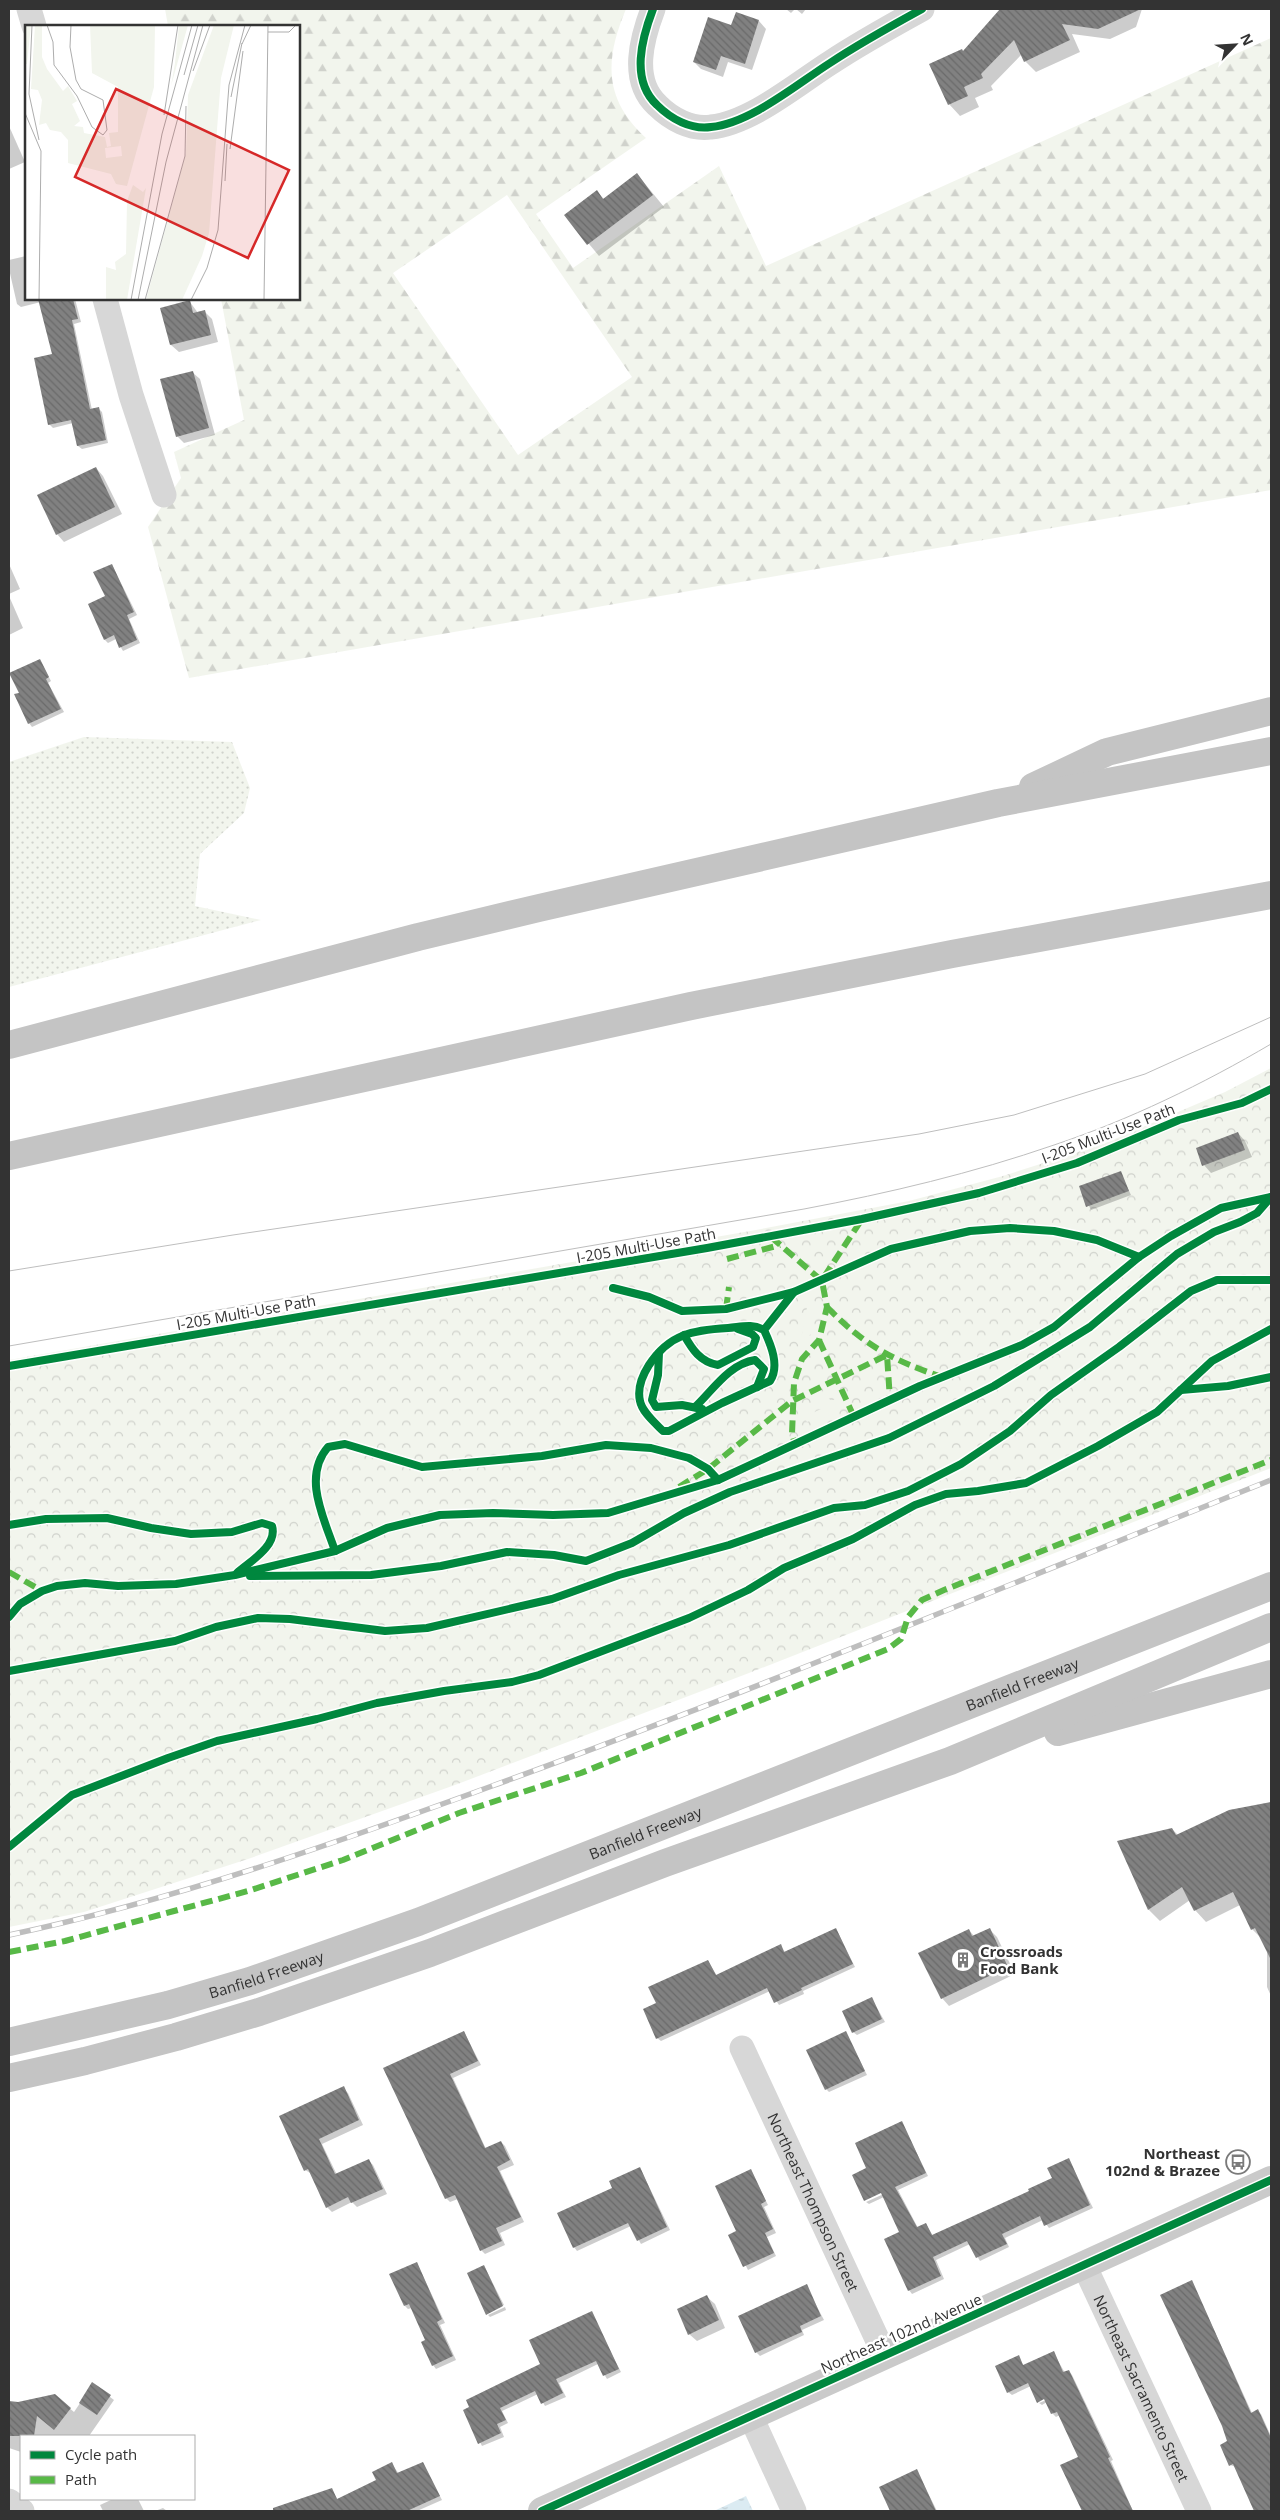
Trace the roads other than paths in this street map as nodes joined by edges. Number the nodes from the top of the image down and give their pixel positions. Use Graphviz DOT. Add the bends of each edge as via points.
graph roads {
  1 [pos="29,9"];
  2 [pos="653,9"];
  3 [pos="922,9"];
  4 [pos="34,25"];
  5 [pos="105,300"];
  6 [pos="164,495"];
  7 [pos="1271,711"];
  8 [pos="1271,751"];
  9 [pos="998,803"];
  10 [pos="1271,895"];
  11 [pos="9,1045"];
  12 [pos="9,1156"];
  13 [pos="1271,1586"];
  14 [pos="1271,1627"];
  15 [pos="1271,1674"];
  16 [pos="950,1761"];
  17 [pos="9,2042"];
  18 [pos="742,2048"];
  19 [pos="9,2078"];
  20 [pos="1271,2180"];
  21 [pos="1084,2265"];
  22 [pos="885,2356"];
  23 [pos="751,2417"];
  24 [pos="9,2501"];
  25 [pos="22,2511"];
  26 [pos="542,2511"];
  27 [pos="794,2511"];
  28 [pos="1199,2511"];
  1 -- 4 [label="street"];
  2 -- 3 [label="street" via="641,52 642,78 647,91 652,101 677,120 709,128 753,112 858,45"];
  5 -- 6 [label="street" via="131,395"];
  7 -- 9 [label="highway" via="1107,752"];
  8 -- 9 [label="highway"];
  9 -- 11 [label="highway" via="418,937"];
  10 -- 12 [label="highway" via="691,1006"];
  13 -- 17 [label="highway, Banfield Freeway" via="418,1922 149,2010"];
  14 -- 16 [label="highway"];
  15 -- 16 [label="highway"];
  16 -- 19 [label="highway" via="339,1985 176,2037"];
  18 -- 22 [label="street, Northeast Thompson Street"];
  20 -- 21 [label="main road, Northeast 102nd Avenue"];
  21 -- 22 [label="main road, Northeast 102nd Avenue"];
  21 -- 28 [label="street, Northeast Sacramento Street"];
  22 -- 23 [label="main road, Northeast 102nd Avenue"];
  23 -- 26 [label="main road, Northeast 102nd Avenue"];
  23 -- 27 [label="street"];
  24 -- 25 [label="street"];
}
